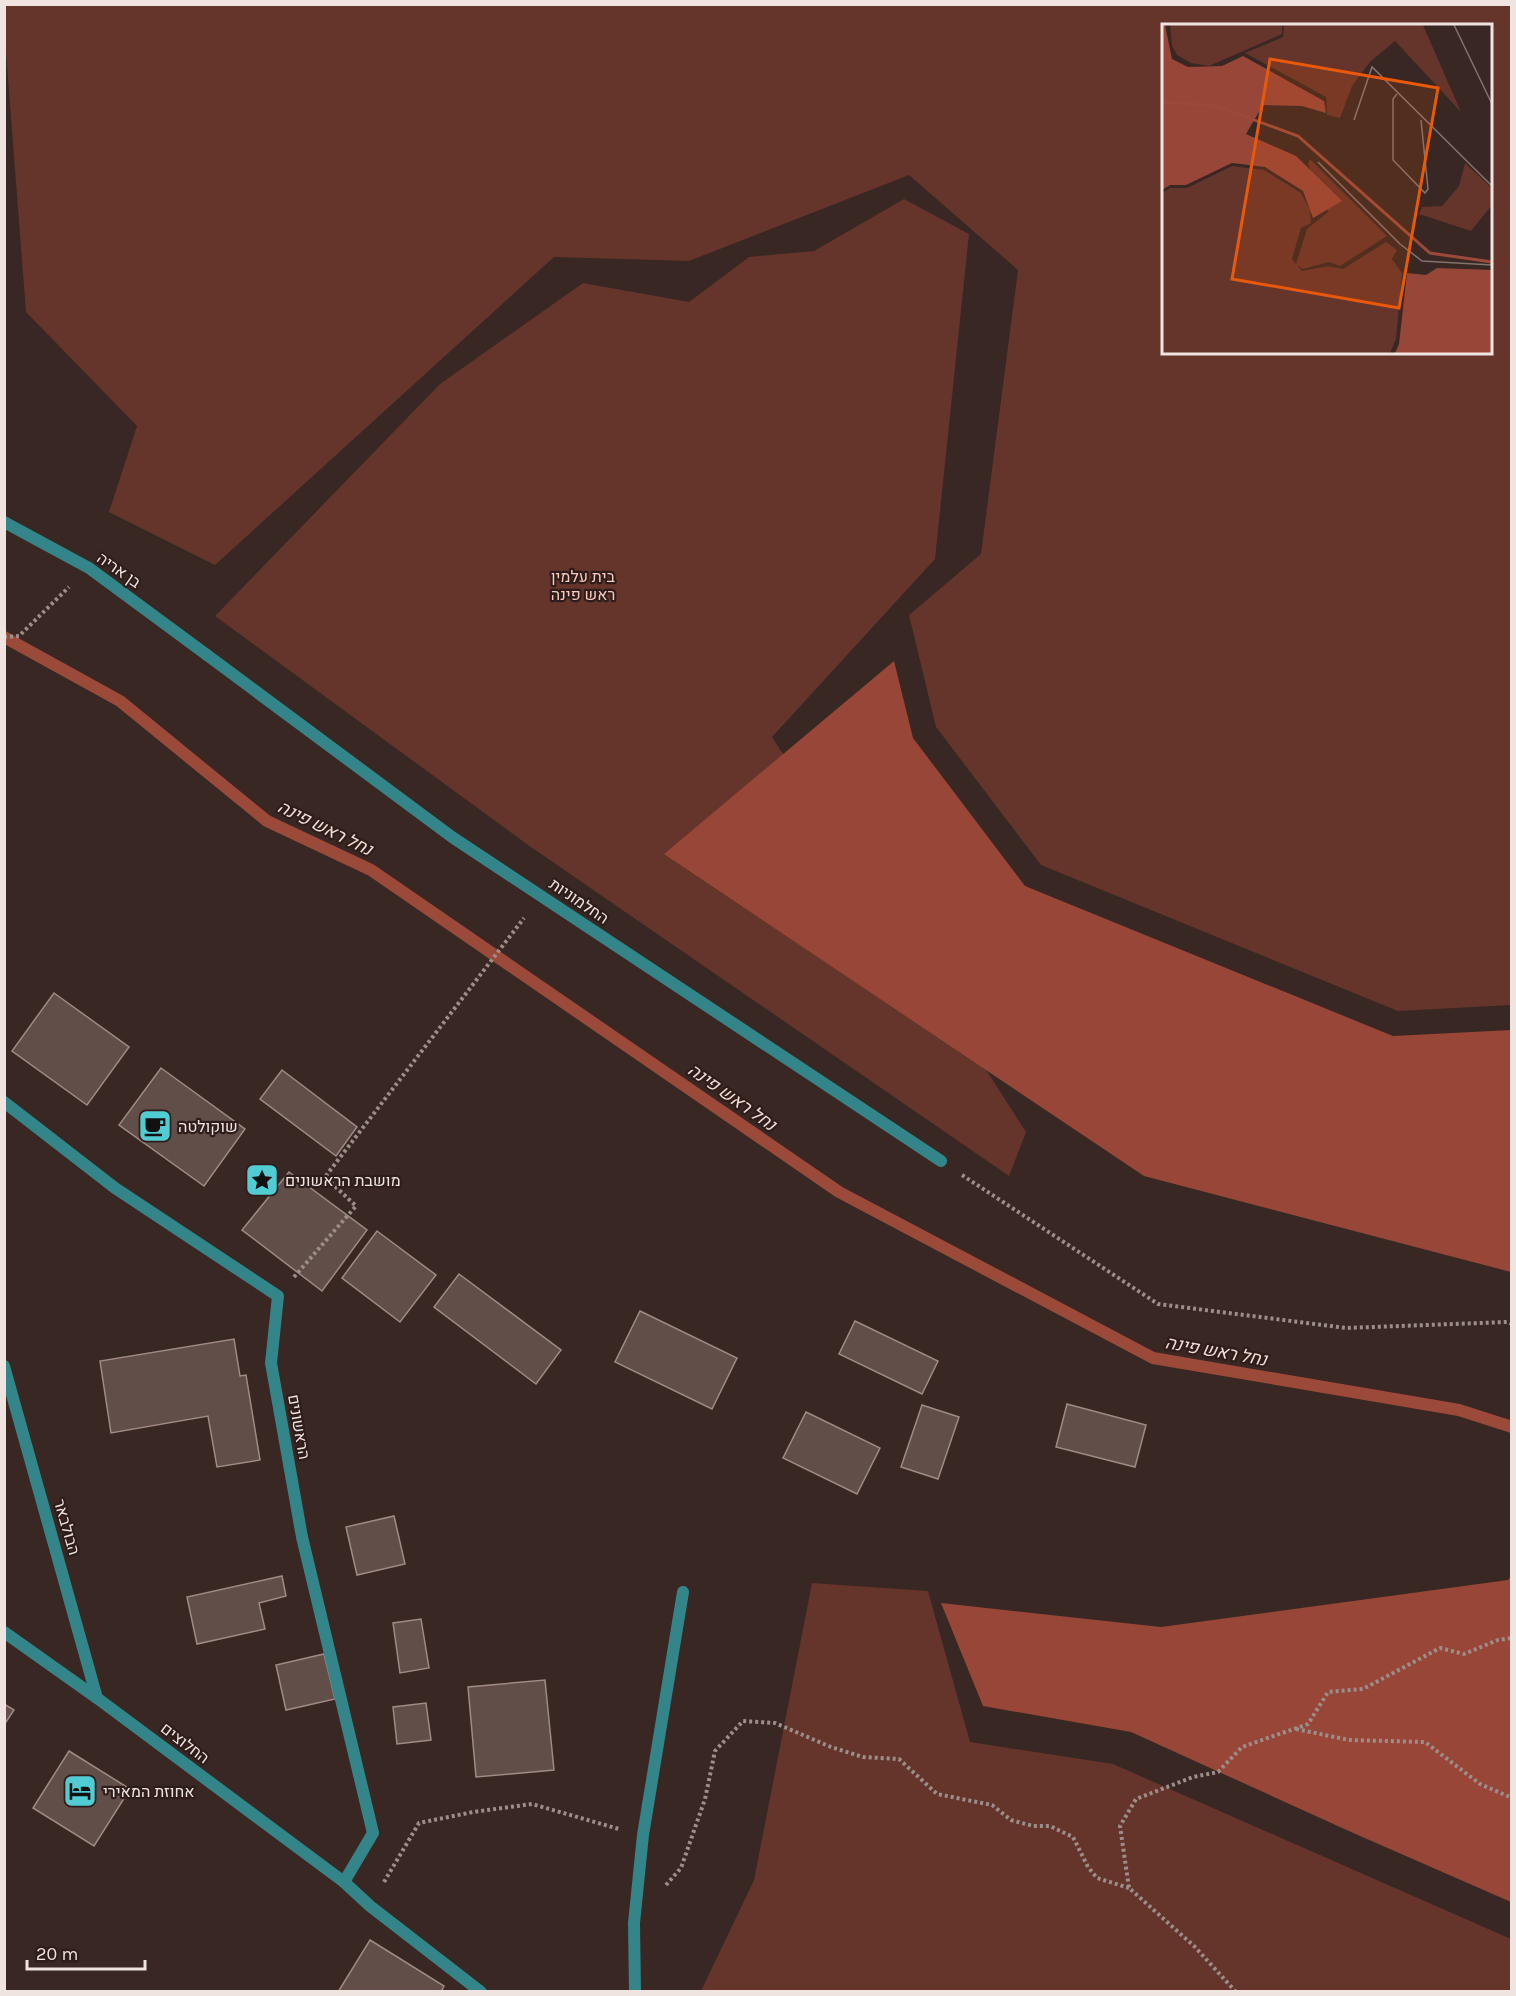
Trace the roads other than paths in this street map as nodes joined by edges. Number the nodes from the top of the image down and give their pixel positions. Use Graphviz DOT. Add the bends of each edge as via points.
graph roads {
  1 [pos="4,522"];
  2 [pos="207,655"];
  3 [pos="4,1102"];
  4 [pos="941,1161"];
  5 [pos="4,1366"];
  6 [pos="683,1592"];
  7 [pos="4,1632"];
  8 [pos="97,1698"];
  9 [pos="344,1882"];
  10 [pos="481,1992"];
  11 [pos="635,1992"];
  1 -- 2 [label="street, בן אריה" via="89,568"];
  2 -- 4 [label="street, החלמוניות" via="452,837"];
  3 -- 9 [label="street, הראשונים" via="115,1188 278,1296 272,1363 302,1537 373,1833"];
  5 -- 8 [label="street, הבולבאר"];
  6 -- 11 [label="street" via="643,1835 634,1923"];
  7 -- 8 [label="street, החלוצים"];
  8 -- 9 [label="street, החלוצים"];
  9 -- 10 [label="street, החלוצים"];
}
